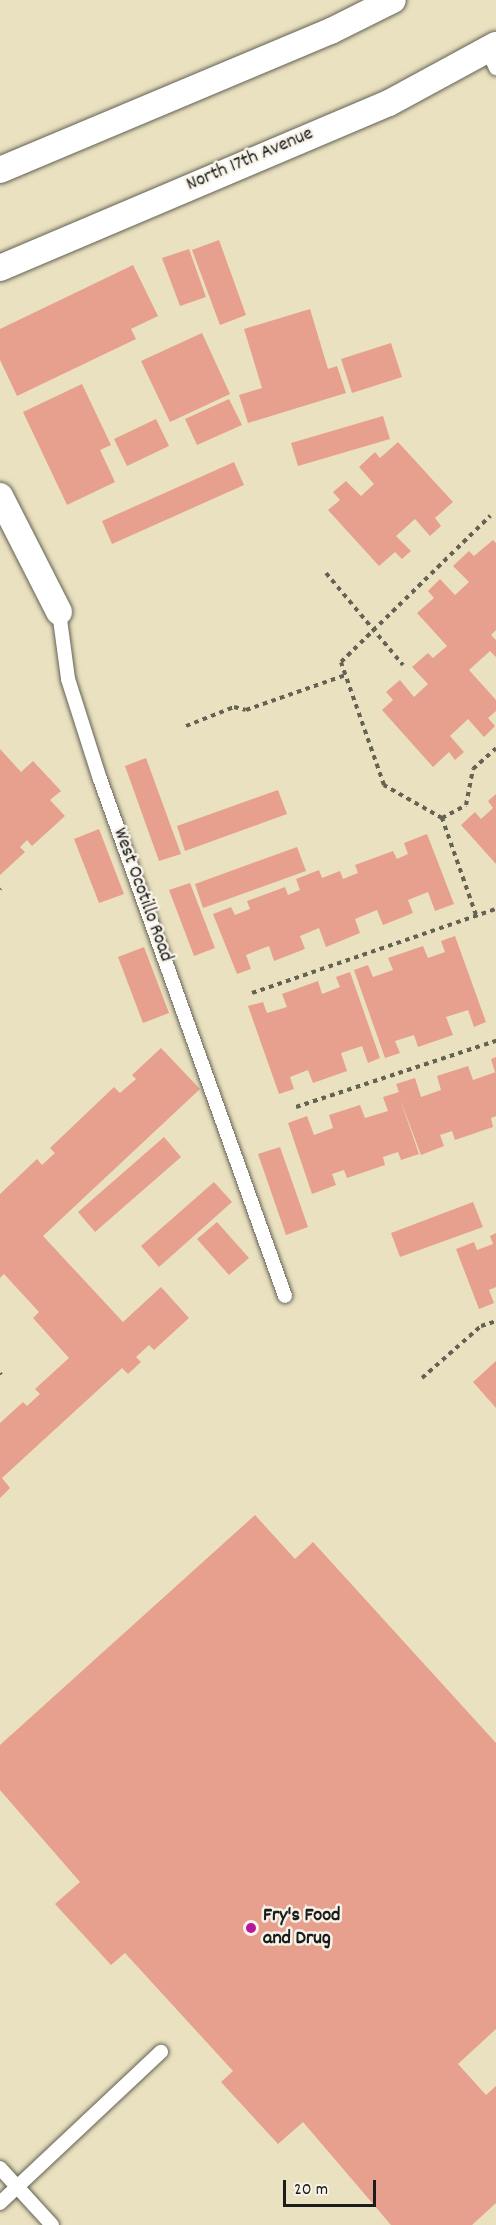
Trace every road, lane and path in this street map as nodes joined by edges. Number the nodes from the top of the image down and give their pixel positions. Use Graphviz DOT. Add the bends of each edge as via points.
graph roads {
  1 [pos="393,0"];
  2 [pos="493,54"];
  3 [pos="0,170"];
  4 [pos="0,268"];
  5 [pos="0,496"];
  6 [pos="490,516"];
  7 [pos="326,573"];
  8 [pos="59,612"];
  9 [pos="374,630"];
  10 [pos="403,665"];
  11 [pos="345,675"];
  12 [pos="186,726"];
  13 [pos="496,748"];
  14 [pos="442,818"];
  15 [pos="496,909"];
  16 [pos="476,915"];
  17 [pos="252,993"];
  18 [pos="496,1041"];
  19 [pos="296,1107"];
  20 [pos="285,1296"];
  21 [pos="496,1321"];
  22 [pos="422,1378"];
  23 [pos="161,2052"];
  24 [pos="0,2168"];
  25 [pos="17,2187"];
  26 [pos="0,2203"];
  27 [pos="52,2225"];
  1 -- 3 [label="street" via="331,32"];
  2 -- 4 [label="street, North 17th Avenue" via="389,103"];
  5 -- 8 [label="street, West Ocotillo Road"];
  6 -- 9 [label="path"];
  7 -- 9 [label="path"];
  8 -- 20 [label="lane, West Ocotillo Road" via="68,679 100,779"];
  9 -- 10 [label="path"];
  9 -- 11 [label="path" via="341,662"];
  11 -- 12 [label="path" via="246,710 234,707"];
  11 -- 14 [label="path" via="384,785"];
  13 -- 14 [label="path" via="473,769 466,805"];
  14 -- 16 [label="path"];
  15 -- 16 [label="path"];
  16 -- 17 [label="path"];
  18 -- 19 [label="path"];
  21 -- 22 [label="path" via="481,1326"];
  23 -- 25 [label="lane"];
  24 -- 25 [label="lane"];
  25 -- 26 [label="lane"];
  25 -- 27 [label="lane"];
}
